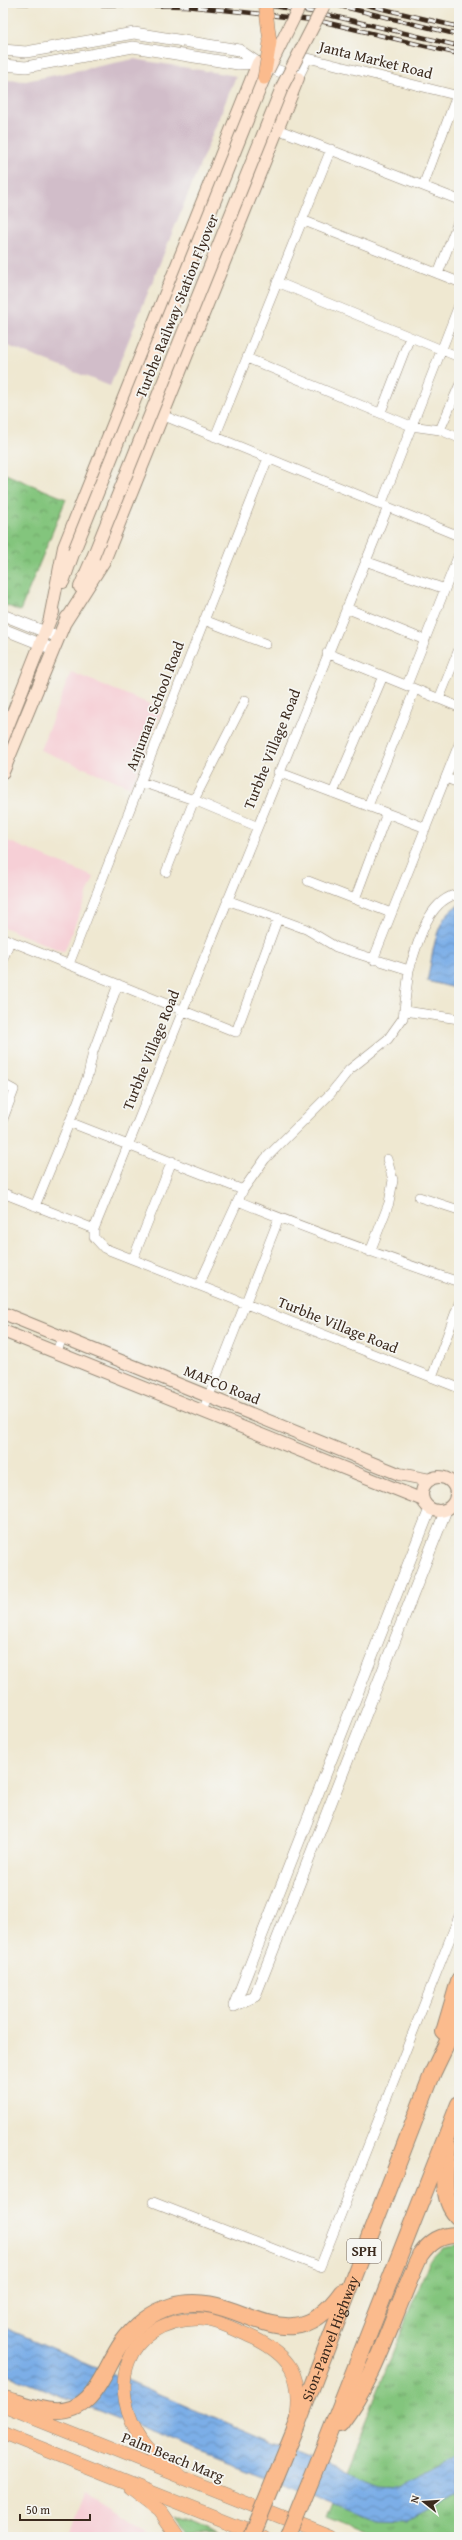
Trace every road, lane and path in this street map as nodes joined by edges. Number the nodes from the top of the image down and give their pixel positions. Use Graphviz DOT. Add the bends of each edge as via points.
graph roads {
  1 [pos="265,3"];
  2 [pos="301,3"];
  3 [pos="325,3"];
  4 [pos="3,50"];
  5 [pos="258,63"];
  6 [pos="3,65"];
  7 [pos="264,78"];
  8 [pos="298,78"];
  9 [pos="458,96"];
  10 [pos="277,128"];
  11 [pos="330,149"];
  12 [pos="423,186"];
  13 [pos="459,200"];
  14 [pos="459,219"];
  15 [pos="302,220"];
  16 [pos="438,274"];
  17 [pos="277,282"];
  18 [pos="459,282"];
  19 [pos="459,305"];
  20 [pos="410,337"];
  21 [pos="441,350"];
  22 [pos="459,357"];
  23 [pos="247,358"];
  24 [pos="459,386"];
  25 [pos="380,412"];
  26 [pos="162,415"];
  27 [pos="411,426"];
  28 [pos="440,430"];
  29 [pos="215,437"];
  30 [pos="459,438"];
  31 [pos="268,458"];
  32 [pos="384,506"];
  33 [pos="459,536"];
  34 [pos="459,554"];
  35 [pos="365,561"];
  36 [pos="445,589"];
  37 [pos="346,608"];
  38 [pos="3,615"];
  39 [pos="50,618"];
  40 [pos="204,620"];
  41 [pos="64,624"];
  42 [pos="3,629"];
  43 [pos="46,632"];
  44 [pos="58,637"];
  45 [pos="425,640"];
  46 [pos="41,644"];
  47 [pos="266,644"];
  48 [pos="53,649"];
  49 [pos="459,649"];
  50 [pos="327,653"];
  51 [pos="383,676"];
  52 [pos="411,687"];
  53 [pos="439,699"];
  54 [pos="245,700"];
  55 [pos="459,708"];
  56 [pos="3,738"];
  57 [pos="459,744"];
  58 [pos="3,772"];
  59 [pos="278,772"];
  60 [pos="446,778"];
  61 [pos="141,782"];
  62 [pos="459,783"];
  63 [pos="333,793"];
  64 [pos="194,800"];
  65 [pos="368,806"];
  66 [pos="387,814"];
  67 [pos="256,826"];
  68 [pos="426,828"];
  69 [pos="166,872"];
  70 [pos="308,881"];
  71 [pos="459,894"];
  72 [pos="355,899"];
  73 [pos="226,900"];
  74 [pos="391,913"];
  75 [pos="278,918"];
  76 [pos="6,939"];
  77 [pos="3,959"];
  78 [pos="373,960"];
  79 [pos="69,964"];
  80 [pos="409,970"];
  81 [pos="118,984"];
  82 [pos="182,1010"];
  83 [pos="405,1011"];
  84 [pos="459,1019"];
  85 [pos="3,1084"];
  86 [pos="3,1119"];
  87 [pos="69,1122"];
  88 [pos="128,1144"];
  89 [pos="387,1160"];
  90 [pos="172,1161"];
  91 [pos="243,1190"];
  92 [pos="3,1193"];
  93 [pos="419,1197"];
  94 [pos="35,1206"];
  95 [pos="459,1210"];
  96 [pos="279,1218"];
  97 [pos="94,1230"];
  98 [pos="370,1252"];
  99 [pos="133,1259"];
  100 [pos="459,1282"];
  101 [pos="199,1285"];
  102 [pos="245,1303"];
  103 [pos="459,1303"];
  104 [pos="3,1313"];
  105 [pos="3,1331"];
  106 [pos="62,1337"];
  107 [pos="57,1352"];
  108 [pos="432,1377"];
  109 [pos="459,1388"];
  110 [pos="208,1397"];
  111 [pos="222,1402"];
  112 [pos="203,1411"];
  113 [pos="216,1416"];
  114 [pos="430,1480"];
  115 [pos="456,1487"];
  116 [pos="427,1504"];
  117 [pos="452,1508"];
  118 [pos="459,1916"];
  119 [pos="459,1981"];
  120 [pos="459,2018"];
  121 [pos="433,2072"];
  122 [pos="459,2104"];
  123 [pos="449,2131"];
  124 [pos="153,2202"];
  125 [pos="459,2218"];
  126 [pos="459,2235"];
  127 [pos="355,2274"];
  128 [pos="3,2399"];
  129 [pos="3,2406"];
  130 [pos="295,2430"];
  131 [pos="3,2433"];
  132 [pos="326,2444"];
  133 [pos="107,2474"];
  134 [pos="182,2478"];
  135 [pos="178,2537"];
  136 [pos="251,2537"];
  137 [pos="264,2537"];
  138 [pos="288,2537"];
  139 [pos="331,2537"];
  1 -- 7 [label="main road, bridge" via="270,42"];
  2 -- 7 [label="main road, Turbhe Railway Station Flyover, bridge"];
  3 -- 41 [label="main road, Turbhe Railway Station Flyover, bridge" via="283,85"];
  4 -- 5 [label="street" via="26,52 134,33 239,50"];
  5 -- 6 [label="street" via="238,64 133,47 26,67"];
  5 -- 8 [label="street"];
  5 -- 39 [label="main road" via="64,547"];
  7 -- 39 [label="main road, Turbhe Railway Station Flyover, bridge" via="74,551"];
  8 -- 9 [label="street, Janta Market Road" via="308,58"];
  8 -- 10 [label="main road"];
  9 -- 12 [label="street"];
  10 -- 11 [label="street"];
  10 -- 26 [label="main road"];
  11 -- 12 [label="street"];
  11 -- 15 [label="street"];
  12 -- 13 [label="street"];
  14 -- 16 [label="street"];
  15 -- 16 [label="street"];
  15 -- 17 [label="street"];
  16 -- 18 [label="street"];
  17 -- 20 [label="street"];
  17 -- 23 [label="street"];
  19 -- 21 [label="street, Turbhe Village Road"];
  20 -- 21 [label="street"];
  20 -- 25 [label="street"];
  21 -- 22 [label="street"];
  21 -- 27 [label="street, Turbhe Village Road"];
  23 -- 25 [label="street"];
  23 -- 29 [label="street"];
  24 -- 28 [label="street"];
  25 -- 27 [label="street"];
  26 -- 29 [label="street"];
  26 -- 41 [label="main road" via="104,561"];
  27 -- 28 [label="street"];
  27 -- 32 [label="street, Turbhe Village Road"];
  28 -- 30 [label="street"];
  29 -- 31 [label="street"];
  31 -- 32 [label="street"];
  31 -- 40 [label="street, Anjuman School Road"];
  32 -- 33 [label="street"];
  32 -- 35 [label="street, Turbhe Village Road"];
  34 -- 36 [label="street"];
  35 -- 36 [label="street"];
  35 -- 37 [label="street, Turbhe Village Road"];
  36 -- 45 [label="street"];
  37 -- 45 [label="street"];
  37 -- 50 [label="street, Turbhe Village Road"];
  38 -- 43 [label="street"];
  39 -- 43 [label="main road"];
  40 -- 47 [label="street"];
  40 -- 61 [label="street, Anjuman School Road"];
  41 -- 44 [label="main road"];
  42 -- 46 [label="street"];
  43 -- 44 [label="street"];
  43 -- 46 [label="main road"];
  44 -- 48 [label="main road"];
  45 -- 52 [label="street"];
  46 -- 48 [label="street"];
  46 -- 56 [label="main road"];
  48 -- 58 [label="main road"];
  49 -- 53 [label="street"];
  50 -- 51 [label="street"];
  50 -- 59 [label="street, Turbhe Village Road"];
  51 -- 52 [label="street"];
  51 -- 63 [label="street"];
  52 -- 53 [label="street"];
  52 -- 65 [label="street"];
  53 -- 55 [label="street"];
  54 -- 64 [label="street"];
  57 -- 60 [label="street"];
  59 -- 63 [label="street"];
  59 -- 67 [label="street, Turbhe Village Road"];
  60 -- 62 [label="street"];
  60 -- 68 [label="street"];
  61 -- 64 [label="street"];
  61 -- 79 [label="street, Anjuman School Road"];
  63 -- 65 [label="street"];
  64 -- 67 [label="street"];
  64 -- 69 [label="street"];
  65 -- 66 [label="street"];
  66 -- 68 [label="street"];
  66 -- 72 [label="street"];
  67 -- 73 [label="street, Turbhe Village Road"];
  68 -- 74 [label="street"];
  70 -- 72 [label="street"];
  71 -- 80 [label="street" via="451,895 440,903 429,917"];
  72 -- 74 [label="street"];
  73 -- 75 [label="street"];
  73 -- 82 [label="street, Turbhe Village Road"];
  74 -- 78 [label="street"];
  75 -- 78 [label="street" via="306,929 336,947"];
  75 -- 82 [label="street" via="236,1032"];
  76 -- 77 [label="street"];
  76 -- 79 [label="street"];
  78 -- 80 [label="street"];
  79 -- 81 [label="street"];
  80 -- 83 [label="street"];
  81 -- 82 [label="street"];
  81 -- 87 [label="street" via="93,1052 88,1075"];
  82 -- 88 [label="street, Turbhe Village Road"];
  83 -- 84 [label="street"];
  83 -- 91 [label="street" via="388,1039 349,1070 331,1093 265,1159"];
  85 -- 86 [label="street" via="14,1090"];
  87 -- 88 [label="street"];
  87 -- 94 [label="street"];
  88 -- 90 [label="street"];
  88 -- 97 [label="street, Turbhe Village Road"];
  89 -- 98 [label="street" via="392,1180 389,1202"];
  90 -- 91 [label="street"];
  90 -- 99 [label="street"];
  91 -- 96 [label="street" via="238,1201"];
  91 -- 101 [label="street"];
  92 -- 94 [label="street"];
  93 -- 95 [label="street"];
  94 -- 97 [label="street"];
  96 -- 98 [label="street"];
  96 -- 102 [label="street"];
  97 -- 99 [label="street, Turbhe Village Road" via="98,1244"];
  98 -- 100 [label="street"];
  99 -- 101 [label="street, Turbhe Village Road"];
  101 -- 102 [label="street, Turbhe Village Road"];
  102 -- 108 [label="street, Turbhe Village Road"];
  102 -- 110 [label="street"];
  103 -- 108 [label="street"];
  104 -- 106 [label="main road, MAFCO Road"];
  105 -- 107 [label="main road, MAFCO Road"];
  106 -- 107 [label="street"];
  106 -- 110 [label="main road, MAFCO Road"];
  107 -- 112 [label="main road, MAFCO Road"];
  108 -- 109 [label="street, Turbhe Village Road"];
  110 -- 111 [label="main road, MAFCO Road"];
  110 -- 112 [label="street"];
  111 -- 113 [label="street"];
  111 -- 114 [label="main road, MAFCO Road" via="399,1474"];
  112 -- 113 [label="main road, MAFCO Road"];
  113 -- 116 [label="main road, MAFCO Road"];
  114 -- 115 [label="main road" via="446,1479"];
  114 -- 116 [label="main road" via="423,1489"];
  115 -- 117 [label="main road"];
  116 -- 117 [label="main road" via="435,1511"];
  116 -- 117 [label="street" via="234,2006 255,1996"];
  118 -- 124 [label="street" via="320,2266"];
  119 -- 121 [label="highway"];
  120 -- 121 [label="highway, SPH"];
  121 -- 127 [label="highway, Sion-Panvel Highway / SPH"];
  122 -- 123 [label="highway, SPH"];
  123 -- 125 [label="highway" via="446,2192 452,2209"];
  123 -- 132 [label="highway, SPH"];
  126 -- 132 [label="highway" via="439,2238 420,2256 375,2368 363,2391"];
  127 -- 128 [label="highway" via="332,2306 320,2317 297,2326 270,2324 214,2304 198,2302 172,2306 154,2313 136,2327 122,2344 93,2394 70,2410 49,2411"];
  127 -- 130 [label="highway, Sion-Panvel Highway / SPH"];
  129 -- 134 [label="main road, Palm Beach Marg"];
  130 -- 134 [label="main road" via="299,2398 297,2382 286,2360 276,2351 247,2335 198,2319 184,2320 159,2328 139,2344 125,2367 123,2379 127,2408 145,2444"];
  130 -- 136 [label="highway, Sion-Panvel Highway / SPH, bridge"];
  131 -- 133 [label="main road"];
  132 -- 138 [label="highway, SPH, bridge"];
  133 -- 135 [label="main road" via="160,2511"];
  133 -- 137 [label="main road"];
  134 -- 139 [label="main road, Palm Beach Marg"];
}
